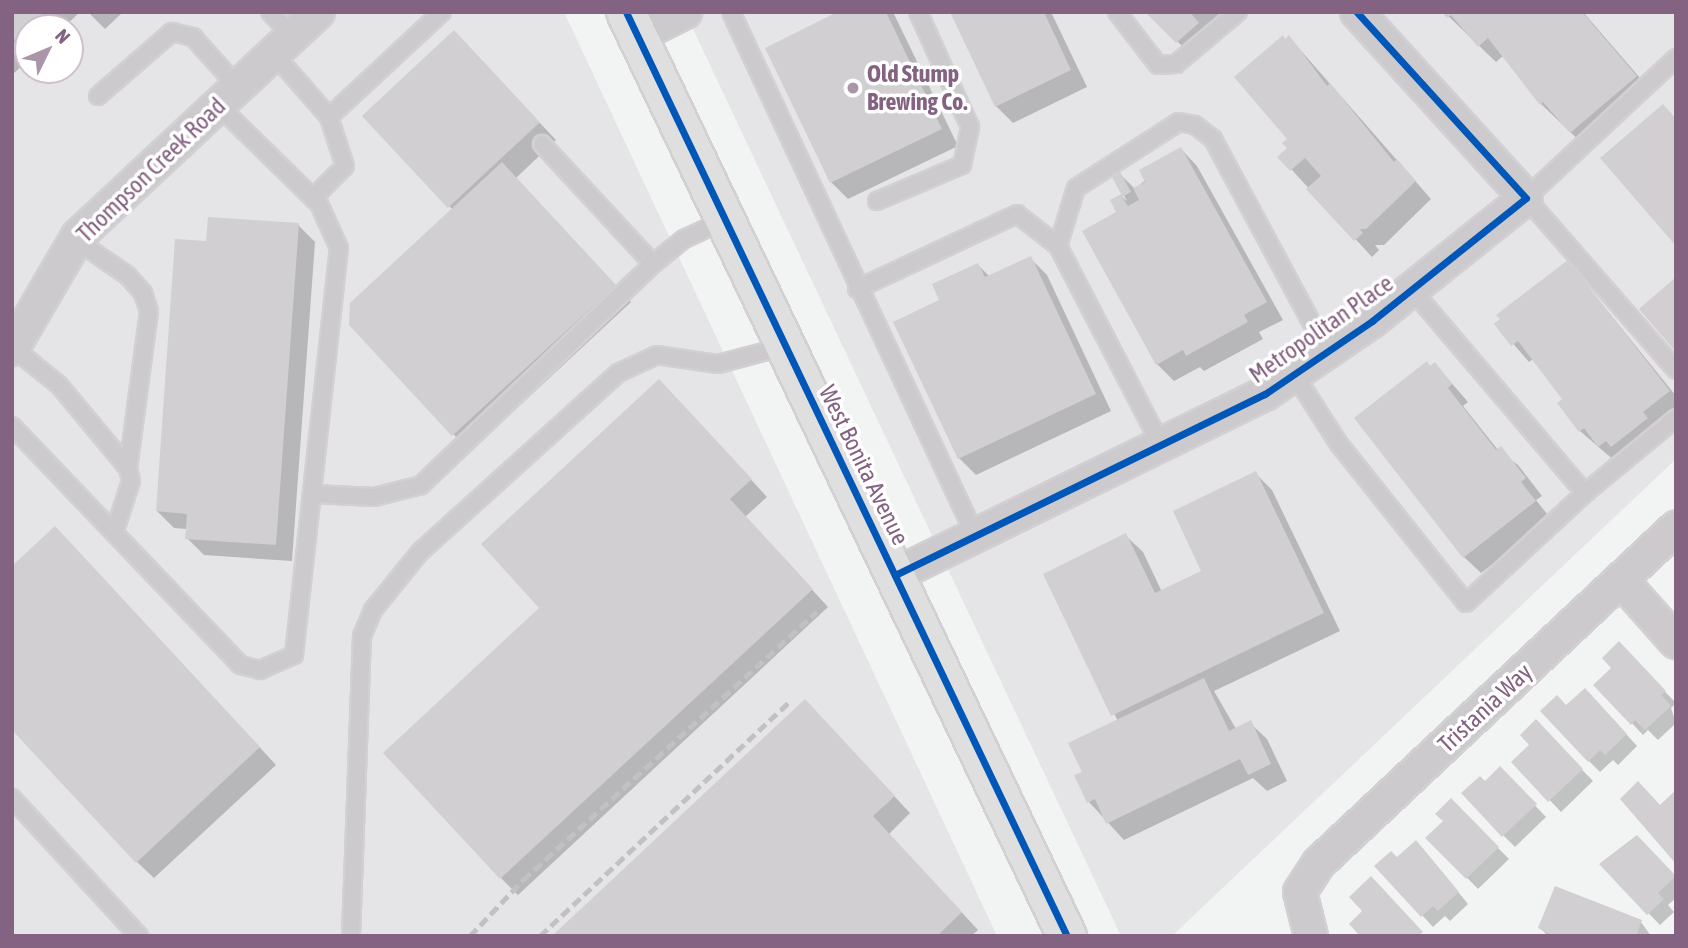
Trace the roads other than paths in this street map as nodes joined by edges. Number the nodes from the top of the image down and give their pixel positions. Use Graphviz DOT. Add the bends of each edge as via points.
graph roads {
  1 [pos="270,12"];
  2 [pos="318,12"];
  3 [pos="442,12"];
  4 [pos="685,12"];
  5 [pos="731,12"];
  6 [pos="918,12"];
  7 [pos="1117,12"];
  8 [pos="1238,12"];
  9 [pos="1357,12"];
  10 [pos="631,24"];
  11 [pos="283,45"];
  12 [pos="1676,58"];
  13 [pos="98,96"];
  14 [pos="228,96"];
  15 [pos="329,117"];
  16 [pos="542,144"];
  17 [pos="313,198"];
  18 [pos="1526,198"];
  19 [pos="877,201"];
  20 [pos="725,220"];
  21 [pos="76,240"];
  22 [pos="1058,246"];
  23 [pos="653,264"];
  24 [pos="857,289"];
  25 [pos="1412,290"];
  26 [pos="786,346"];
  27 [pos="13,348"];
  28 [pos="1327,352"];
  29 [pos="1676,370"];
  30 [pos="1294,374"];
  31 [pos="1676,418"];
  32 [pos="12,426"];
  33 [pos="1161,445"];
  34 [pos="128,468"];
  35 [pos="1585,493"];
  36 [pos="314,494"];
  37 [pos="1676,528"];
  38 [pos="115,530"];
  39 [pos="975,536"];
  40 [pos="895,575"];
  41 [pos="1621,580"];
  42 [pos="1676,642"];
  43 [pos="12,798"];
  44 [pos="139,936"];
  45 [pos="351,936"];
  46 [pos="1067,936"];
  47 [pos="1311,936"];
  1 -- 11 [label="lane"];
  2 -- 11 [label="street, Thompson Creek Road"];
  3 -- 15 [label="lane"];
  4 -- 10 [label="street"];
  5 -- 24 [label="lane"];
  6 -- 19 [label="lane" via="970,127 962,165"];
  7 -- 8 [label="lane" via="1158,65 1176,64"];
  9 -- 18 [label="street"];
  10 -- 20 [label="main road, West Bonita Avenue"];
  11 -- 14 [label="street, Thompson Creek Road"];
  11 -- 15 [label="lane"];
  12 -- 18 [label="lane"];
  13 -- 14 [label="lane" via="172,32 193,37"];
  14 -- 17 [label="lane"];
  14 -- 21 [label="street, Thompson Creek Road"];
  15 -- 17 [label="lane" via="345,166"];
  16 -- 23 [label="lane"];
  17 -- 36 [label="lane" via="330,221 339,248"];
  18 -- 25 [label="street, Metropolitan Place"];
  18 -- 29 [label="lane"];
  20 -- 23 [label="lane" via="684,239"];
  20 -- 26 [label="main road, West Bonita Avenue"];
  21 -- 27 [label="street, Thompson Creek Road"];
  21 -- 34 [label="lane" via="127,275 143,293 149,311"];
  22 -- 24 [label="lane" via="1017,214"];
  22 -- 28 [label="lane" via="1076,188 1179,122 1195,125 1213,139"];
  22 -- 33 [label="lane"];
  23 -- 36 [label="lane" via="421,485 374,497"];
  24 -- 39 [label="lane"];
  25 -- 28 [label="street, Metropolitan Place"];
  25 -- 35 [label="lane"];
  26 -- 40 [label="main road, West Bonita Avenue"];
  26 -- 45 [label="lane" via="718,364 657,355 618,373 420,552 373,610 362,636"];
  27 -- 34 [label="lane" via="59,385"];
  28 -- 30 [label="street, Metropolitan Place"];
  30 -- 33 [label="street, Metropolitan Place" via="1265,394"];
  30 -- 35 [label="lane" via="1339,444 1466,603"];
  31 -- 35 [label="lane"];
  32 -- 38 [label="lane"];
  33 -- 39 [label="street, Metropolitan Place"];
  34 -- 38 [label="lane" via="131,481"];
  36 -- 38 [label="lane" via="294,655 260,670 240,664"];
  37 -- 41 [label="street, Tristania Way"];
  39 -- 40 [label="street, Metropolitan Place"];
  40 -- 46 [label="main road, West Bonita Avenue"];
  41 -- 42 [label="street"];
  41 -- 47 [label="street, Tristania Way" via="1320,863 1300,892"];
  43 -- 44 [label="lane"];
}
